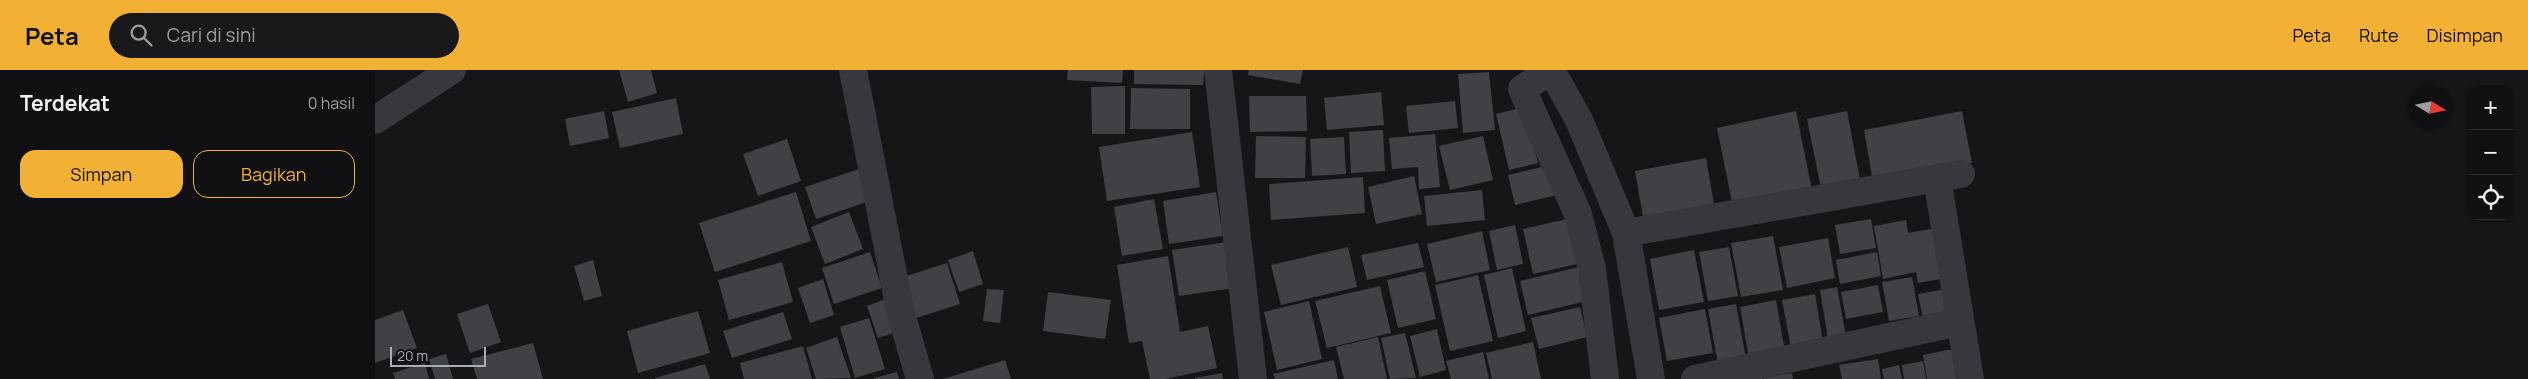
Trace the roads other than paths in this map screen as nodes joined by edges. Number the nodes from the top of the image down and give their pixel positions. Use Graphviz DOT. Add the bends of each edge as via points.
graph roads {
  1 [pos="452,70"];
  2 [pos="853,70"];
  3 [pos="1218,70"];
  4 [pos="1543,75"];
  5 [pos="375,120"];
  6 [pos="1626,233"];
  7 [pos="1959,322"];
  8 [pos="919,379"];
  9 [pos="1253,379"];
  10 [pos="1605,379"];
  11 [pos="1651,379"];
  12 [pos="1695,379"];
  13 [pos="1970,379"];
  1 -- 5 [label="street"];
  2 -- 8 [label="street" via="900,310"];
  3 -- 9 [label="street"];
  4 -- 6 [label="street" via="1579,120"];
  4 -- 10 [label="street" via="1522,89 1578,214 1593,269"];
  6 -- 7 [label="street" via="1949,176"];
  6 -- 11 [label="street"];
  7 -- 12 [label="street"];
  7 -- 13 [label="street"];
}
